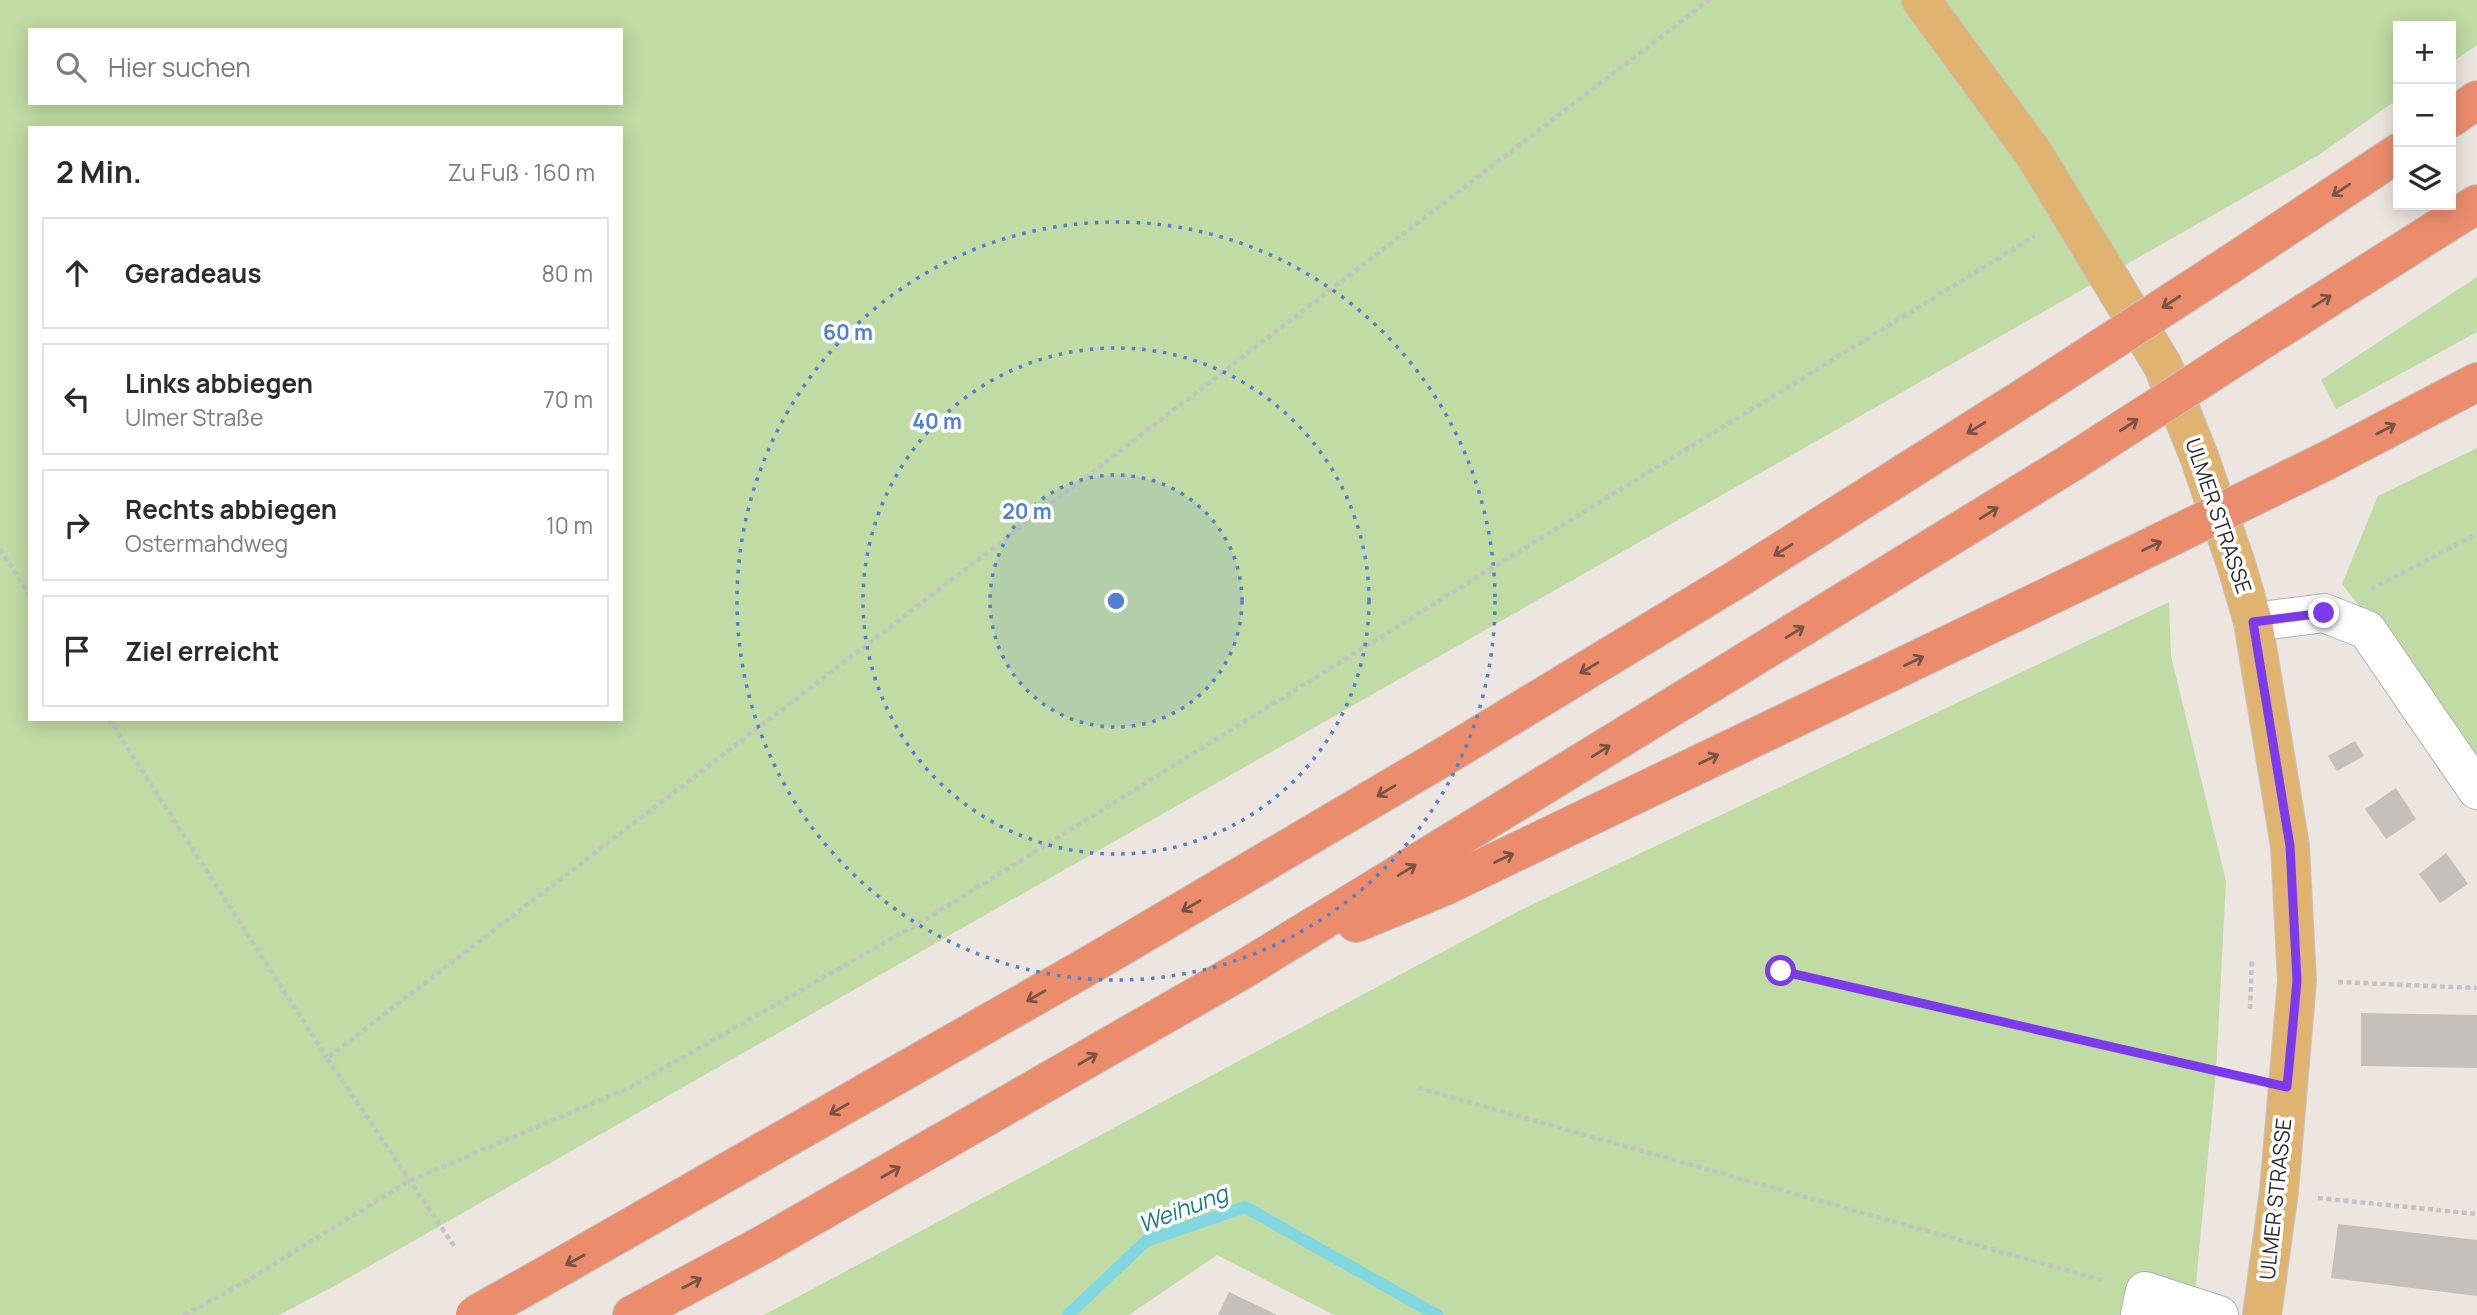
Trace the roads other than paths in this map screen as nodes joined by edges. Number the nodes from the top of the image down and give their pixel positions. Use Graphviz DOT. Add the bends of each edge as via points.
graph roads {
  1 [pos="1921,0"];
  2 [pos="2477,100"];
  3 [pos="2456,115"];
  4 [pos="2393,156"];
  5 [pos="2477,204"];
  6 [pos="2477,382"];
  7 [pos="2253,622"];
  8 [pos="2477,790"];
  9 [pos="1244,969"];
  10 [pos="2142,1303"];
  11 [pos="475,1315"];
  12 [pos="632,1315"];
  13 [pos="2219,1315"];
  14 [pos="2262,1315"];
  1 -- 7 [label="main road, ULMER STRASSE" via="2034,154 2163,366 2204,471"];
  2 -- 3 [label="highway"];
  4 -- 11 [label="highway, one-way, bridge" via="2034,392 1737,579 1095,962"];
  9 -- 5 [label="highway, one-way, bridge" via="2072,462"];
  9 -- 6 [label="highway, one-way, bridge" via="1443,887 2091,576"];
  7 -- 8 [label="street" via="2324,613 2367,630"];
  7 -- 14 [label="main road, ULMER STRASSE" via="2290,846 2297,981 2279,1191"];
  12 -- 9 [label="highway, one-way"];
  10 -- 13 [label="street"];
}
